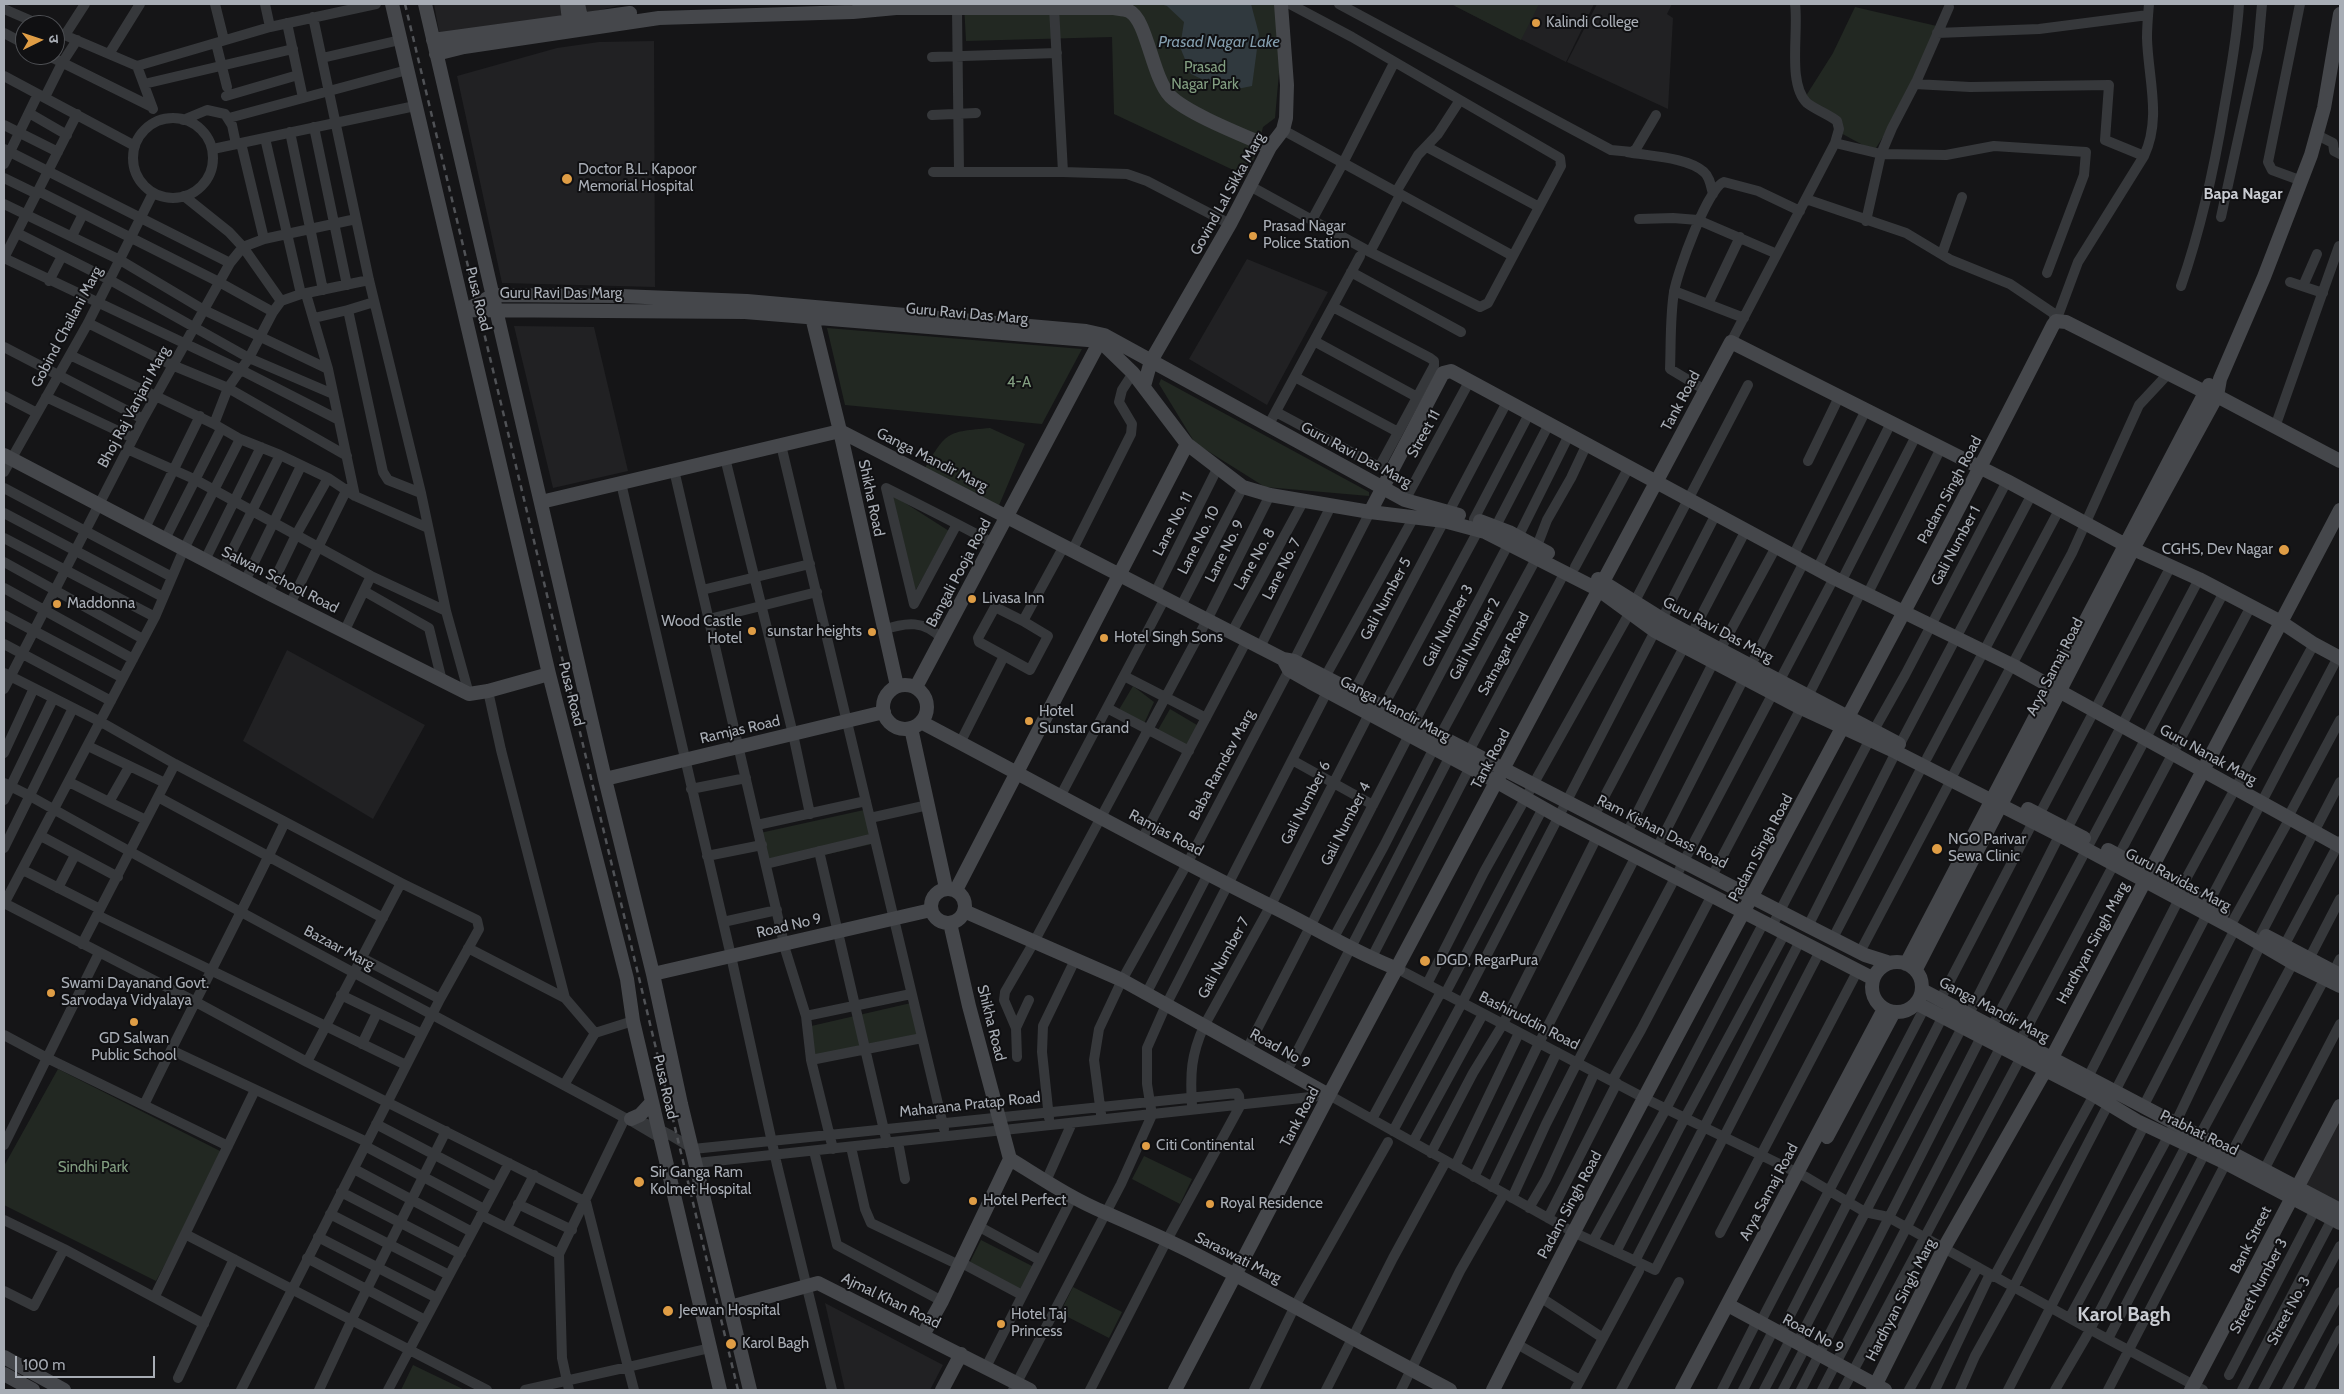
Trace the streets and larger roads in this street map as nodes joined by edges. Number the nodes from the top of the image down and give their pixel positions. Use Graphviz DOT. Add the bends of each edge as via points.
graph roads {
  1 [pos="22,4"];
  2 [pos="85,4"];
  3 [pos="140,4"];
  4 [pos="215,4"];
  5 [pos="265,4"];
  6 [pos="322,4"];
  7 [pos="376,4"];
  8 [pos="392,4"];
  9 [pos="425,4"];
  10 [pos="567,4"];
  11 [pos="578,4"];
  12 [pos="815,4"];
  13 [pos="1280,4"];
  14 [pos="1290,4"];
  15 [pos="1340,4"];
  16 [pos="1795,4"];
  17 [pos="2149,4"];
  18 [pos="2239,4"];
  19 [pos="2262,4"];
  20 [pos="2300,4"];
  21 [pos="894,6"];
  22 [pos="1949,7"];
  23 [pos="853,8"];
  24 [pos="957,8"];
  25 [pos="1054,8"];
  26 [pos="4,9"];
  27 [pos="16,14"];
  28 [pos="2340,14"];
  29 [pos="325,15"];
  30 [pos="2148,15"];
  31 [pos="313,17"];
  32 [pos="286,23"];
  33 [pos="576,25"];
  34 [pos="270,27"];
  35 [pos="1937,33"];
  36 [pos="66,35"];
  37 [pos="78,40"];
  38 [pos="400,40"];
  39 [pos="433,40"];
  40 [pos="220,42"];
  41 [pos="293,49"];
  42 [pos="1057,53"];
  43 [pos="109,54"];
  44 [pos="436,54"];
  45 [pos="958,56"];
  46 [pos="932,57"];
  47 [pos="322,58"];
  48 [pos="65,59"];
  49 [pos="1394,63"];
  50 [pos="65,64"];
  51 [pos="61,65"];
  52 [pos="222,65"];
  53 [pos="137,66"];
  54 [pos="407,70"];
  55 [pos="298,75"];
  56 [pos="4,76"];
  57 [pos="144,84"];
  58 [pos="1915,84"];
  59 [pos="330,91"];
  60 [pos="41,95"];
  61 [pos="303,98"];
  62 [pos="1460,100"];
  63 [pos="414,106"];
  64 [pos="152,107"];
  65 [pos="29,113"];
  66 [pos="976,113"];
  67 [pos="78,114"];
  68 [pos="958,114"];
  69 [pos="932,115"];
  70 [pos="1656,115"];
  71 [pos="229,118"];
  72 [pos="183,120"];
  73 [pos="157,121"];
  74 [pos="337,123"];
  75 [pos="4,125"];
  76 [pos="314,127"];
  77 [pos="1283,130"];
  78 [pos="19,132"];
  79 [pos="290,132"];
  80 [pos="67,135"];
  81 [pos="2317,135"];
  82 [pos="264,138"];
  83 [pos="1835,143"];
  84 [pos="238,144"];
  85 [pos="135,146"];
  86 [pos="1427,146"];
  87 [pos="1270,147"];
  88 [pos="214,149"];
  89 [pos="7,151"];
  90 [pos="58,152"];
  91 [pos="1624,152"];
  92 [pos="1881,154"];
  93 [pos="2340,154"];
  94 [pos="2144,156"];
  95 [pos="1344,163"];
  96 [pos="4,164"];
  97 [pos="48,171"];
  98 [pos="933,172"];
  99 [pos="959,172"];
  100 [pos="1063,172"];
  101 [pos="4,178"];
  102 [pos="2302,181"];
  103 [pos="1250,186"];
  104 [pos="37,193"];
  105 [pos="153,193"];
  106 [pos="1398,194"];
  107 [pos="1713,194"];
  108 [pos="184,196"];
  109 [pos="1962,197"];
  110 [pos="1806,200"];
  111 [pos="4,204"];
  112 [pos="1539,207"];
  113 [pos="1800,211"];
  114 [pos="26,214"];
  115 [pos="83,214"];
  116 [pos="2221,217"];
  117 [pos="140,218"];
  118 [pos="1639,219"];
  119 [pos="356,220"];
  120 [pos="1312,220"];
  121 [pos="1698,220"];
  122 [pos="1866,221"];
  123 [pos="333,224"];
  124 [pos="1230,224"];
  125 [pos="310,230"];
  126 [pos="288,234"];
  127 [pos="11,235"];
  128 [pos="72,236"];
  129 [pos="1740,237"];
  130 [pos="131,238"];
  131 [pos="264,239"];
  132 [pos="2339,246"];
  133 [pos="242,247"];
  134 [pos="1365,254"];
  135 [pos="1777,254"];
  136 [pos="1942,254"];
  137 [pos="2317,254"];
  138 [pos="62,256"];
  139 [pos="1513,256"];
  140 [pos="4,258"];
  141 [pos="120,260"];
  142 [pos="230,263"];
  143 [pos="1351,272"];
  144 [pos="2047,273"];
  145 [pos="110,280"];
  146 [pos="369,280"];
  147 [pos="49,281"];
  148 [pos="219,282"];
  149 [pos="2290,282"];
  150 [pos="347,286"];
  151 [pos="2181,286"];
  152 [pos="2303,286"];
  153 [pos="323,290"];
  154 [pos="1674,290"];
  155 [pos="2323,293"];
  156 [pos="303,294"];
  157 [pos="493,295"];
  158 [pos="281,300"];
  159 [pos="374,302"];
  160 [pos="98,303"];
  161 [pos="1708,304"];
  162 [pos="1332,307"];
  163 [pos="204,310"];
  164 [pos="348,310"];
  165 [pos="465,310"];
  166 [pos="496,310"];
  167 [pos="511,310"];
  168 [pos="273,312"];
  169 [pos="812,317"];
  170 [pos="314,318"];
  171 [pos="1744,318"];
  172 [pos="2056,321"];
  173 [pos="88,323"];
  174 [pos="500,325"];
  175 [pos="193,326"];
  176 [pos="1461,332"];
  177 [pos="260,337"];
  178 [pos="1102,338"];
  179 [pos="1314,342"];
  180 [pos="1730,342"];
  181 [pos="186,343"];
  182 [pos="4,347"];
  183 [pos="70,355"];
  184 [pos="249,358"];
  185 [pos="1151,361"];
  186 [pos="172,365"];
  187 [pos="328,369"];
  188 [pos="242,370"];
  189 [pos="1133,373"];
  190 [pos="59,375"];
  191 [pos="2168,375"];
  192 [pos="1295,377"];
  193 [pos="1469,382"];
  194 [pos="1748,385"];
  195 [pos="1144,386"];
  196 [pos="228,388"];
  197 [pos="1705,390"];
  198 [pos="333,394"];
  199 [pos="2211,394"];
  200 [pos="156,395"];
  201 [pos="4,396"];
  202 [pos="46,397"];
  203 [pos="1417,397"];
  204 [pos="1839,397"];
  205 [pos="1507,402"];
  206 [pos="1866,410"];
  207 [pos="1276,412"];
  208 [pos="37,413"];
  209 [pos="1530,414"];
  210 [pos="200,416"];
  211 [pos="143,418"];
  212 [pos="339,420"];
  213 [pos="1891,423"];
  214 [pos="1549,424"];
  215 [pos="1268,426"];
  216 [pos="217,427"];
  217 [pos="2275,427"];
  218 [pos="840,431"];
  219 [pos="1398,432"];
  220 [pos="1569,435"];
  221 [pos="1916,436"];
  222 [pos="134,438"];
  223 [pos="240,439"];
  224 [pos="1187,444"];
  225 [pos="1587,444"];
  226 [pos="781,445"];
  227 [pos="261,447"];
  228 [pos="1941,448"];
  229 [pos="127,450"];
  230 [pos="280,455"];
  231 [pos="347,456"];
  232 [pos="7,457"];
  233 [pos="726,458"];
  234 [pos="1808,461"];
  235 [pos="2340,461"];
  236 [pos="301,466"];
  237 [pos="1629,467"];
  238 [pos="1981,468"];
  239 [pos="173,469"];
  240 [pos="1217,469"];
  241 [pos="674,470"];
  242 [pos="4,472"];
  243 [pos="328,478"];
  244 [pos="194,479"];
  245 [pos="2007,481"];
  246 [pos="1657,482"];
  247 [pos="620,483"];
  248 [pos="1243,487"];
  249 [pos="4,488"];
  250 [pos="1381,488"];
  251 [pos="215,489"];
  252 [pos="351,492"];
  253 [pos="421,493"];
  254 [pos="2032,494"];
  255 [pos="1270,495"];
  256 [pos="1690,499"];
  257 [pos="234,500"];
  258 [pos="1304,500"];
  259 [pos="1405,500"];
  260 [pos="540,502"];
  261 [pos="1332,504"];
  262 [pos="100,505"];
  263 [pos="2059,510"];
  264 [pos="2340,510"];
  265 [pos="254,512"];
  266 [pos="1370,512"];
  267 [pos="4,513"];
  268 [pos="1716,514"];
  269 [pos="1007,517"];
  270 [pos="1414,517"];
  271 [pos="1446,517"];
  272 [pos="273,523"];
  273 [pos="956,524"];
  274 [pos="1476,524"];
  275 [pos="2086,524"];
  276 [pos="1496,526"];
  277 [pos="144,528"];
  278 [pos="428,528"];
  279 [pos="1746,530"];
  280 [pos="86,531"];
  281 [pos="296,535"];
  282 [pos="4,538"];
  283 [pos="165,539"];
  284 [pos="1514,540"];
  285 [pos="993,543"];
  286 [pos="317,546"];
  287 [pos="2129,546"];
  288 [pos="1776,547"];
  289 [pos="1068,548"];
  290 [pos="184,549"];
  291 [pos="76,550"];
  292 [pos="1537,552"];
  293 [pos="1799,559"];
  294 [pos="205,560"];
  295 [pos="4,562"];
  296 [pos="810,564"];
  297 [pos="2171,566"];
  298 [pos="223,569"];
  299 [pos="1817,569"];
  300 [pos="1570,570"];
  301 [pos="66,571"];
  302 [pos="1119,574"];
  303 [pos="372,576"];
  304 [pos="172,577"];
  305 [pos="755,577"];
  306 [pos="2199,579"];
  307 [pos="1837,580"];
  308 [pos="245,581"];
  309 [pos="1601,586"];
  310 [pos="4,588"];
  311 [pos="56,590"];
  312 [pos="702,590"];
  313 [pos="364,591"];
  314 [pos="817,592"];
  315 [pos="2224,592"];
  316 [pos="268,593"];
  317 [pos="1864,594"];
  318 [pos="1160,596"];
  319 [pos="163,597"];
  320 [pos="290,604"];
  321 [pos="762,606"];
  322 [pos="1181,606"];
  323 [pos="2251,606"];
  324 [pos="1632,608"];
  325 [pos="45,610"];
  326 [pos="446,611"];
  327 [pos="1905,612"];
  328 [pos="4,614"];
  329 [pos="155,617"];
  330 [pos="709,619"];
  331 [pos="1207,620"];
  332 [pos="1023,621"];
  333 [pos="2281,622"];
  334 [pos="1658,625"];
  335 [pos="1931,625"];
  336 [pos="883,630"];
  337 [pos="35,631"];
  338 [pos="344,632"];
  339 [pos="1232,632"];
  340 [pos="1956,638"];
  341 [pos="143,639"];
  342 [pos="942,639"];
  343 [pos="1247,640"];
  344 [pos="1688,641"];
  345 [pos="4,644"];
  346 [pos="2314,644"];
  347 [pos="1260,647"];
  348 [pos="1983,651"];
  349 [pos="22,654"];
  350 [pos="1717,655"];
  351 [pos="1004,656"];
  352 [pos="2339,658"];
  353 [pos="133,659"];
  354 [pos="1289,663"];
  355 [pos="2012,665"];
  356 [pos="1747,671"];
  357 [pos="549,674"];
  358 [pos="7,675"];
  359 [pos="1124,676"];
  360 [pos="1325,677"];
  361 [pos="123,678"];
  362 [pos="442,681"];
  363 [pos="897,686"];
  364 [pos="1776,687"];
  365 [pos="34,688"];
  366 [pos="916,688"];
  367 [pos="4,689"];
  368 [pos="2055,689"];
  369 [pos="488,691"];
  370 [pos="1327,692"];
  371 [pos="468,694"];
  372 [pos="1165,697"];
  373 [pos="1351,697"];
  374 [pos="53,699"];
  375 [pos="111,701"];
  376 [pos="1805,702"];
  377 [pos="1383,707"];
  378 [pos="73,708"];
  379 [pos="1107,708"];
  380 [pos="2094,710"];
  381 [pos="884,712"];
  382 [pos="1369,714"];
  383 [pos="1206,718"];
  384 [pos="2340,720"];
  385 [pos="848,721"];
  386 [pos="101,722"];
  387 [pos="1846,722"];
  388 [pos="916,725"];
  389 [pos="2120,725"];
  390 [pos="1147,729"];
  391 [pos="1412,729"];
  392 [pos="793,734"];
  393 [pos="1872,734"];
  394 [pos="2146,740"];
  395 [pos="1437,742"];
  396 [pos="960,743"];
  397 [pos="88,746"];
  398 [pos="739,746"];
  399 [pos="1898,748"];
  400 [pos="1189,751"];
  401 [pos="1469,751"];
  402 [pos="4,753"];
  403 [pos="2173,754"];
  404 [pos="1450,756"];
  405 [pos="684,760"];
  406 [pos="1292,760"];
  407 [pos="1925,762"];
  408 [pos="175,764"];
  409 [pos="129,767"];
  410 [pos="1470,768"];
  411 [pos="1504,769"];
  412 [pos="2203,771"];
  413 [pos="1017,772"];
  414 [pos="1952,776"];
  415 [pos="746,778"];
  416 [pos="605,779"];
  417 [pos="69,782"];
  418 [pos="1497,782"];
  419 [pos="2340,782"];
  420 [pos="1333,783"];
  421 [pos="165,784"];
  422 [pos="1534,784"];
  423 [pos="8,785"];
  424 [pos="691,789"];
  425 [pos="2237,789"];
  426 [pos="1061,795"];
  427 [pos="30,796"];
  428 [pos="158,797"];
  429 [pos="4,800"];
  430 [pos="1526,800"];
  431 [pos="1998,800"];
  432 [pos="866,801"];
  433 [pos="110,802"];
  434 [pos="1567,802"];
  435 [pos="2262,804"];
  436 [pos="928,805"];
  437 [pos="1373,805"];
  438 [pos="1543,808"];
  439 [pos="55,810"];
  440 [pos="810,814"];
  441 [pos="1101,816"];
  442 [pos="1594,816"];
  443 [pos="1559,817"];
  444 [pos="870,818"];
  445 [pos="2036,818"];
  446 [pos="2289,818"];
  447 [pos="146,820"];
  448 [pos="285,822"];
  449 [pos="757,825"];
  450 [pos="2063,832"];
  451 [pos="2315,832"];
  452 [pos="1627,833"];
  453 [pos="41,836"];
  454 [pos="1597,837"];
  455 [pos="874,838"];
  456 [pos="1142,838"];
  457 [pos="2339,844"];
  458 [pos="762,845"];
  459 [pos="2088,845"];
  460 [pos="4,848"];
  461 [pos="1656,848"];
  462 [pos="819,851"];
  463 [pos="131,853"];
  464 [pos="75,855"];
  465 [pos="707,856"];
  466 [pos="1636,856"];
  467 [pos="269,857"];
  468 [pos="2117,860"];
  469 [pos="1683,861"];
  470 [pos="1188,862"];
  471 [pos="766,864"];
  472 [pos="23,870"];
  473 [pos="1208,874"];
  474 [pos="1674,876"];
  475 [pos="1712,876"];
  476 [pos="2147,876"];
  477 [pos="118,877"];
  478 [pos="400,883"];
  479 [pos="1227,885"];
  480 [pos="58,888"];
  481 [pos="951,889"];
  482 [pos="2180,894"];
  483 [pos="1712,895"];
  484 [pos="1752,897"];
  485 [pos="2340,898"];
  486 [pos="4,904"];
  487 [pos="1271,905"];
  488 [pos="2208,909"];
  489 [pos="777,910"];
  490 [pos="931,910"];
  491 [pos="964,911"];
  492 [pos="1780,911"];
  493 [pos="99,912"];
  494 [pos="1744,912"];
  495 [pos="242,914"];
  496 [pos="383,918"];
  497 [pos="893,919"];
  498 [pos="723,922"];
  499 [pos="950,923"];
  500 [pos="1768,924"];
  501 [pos="2235,924"];
  502 [pos="1808,926"];
  503 [pos="1311,927"];
  504 [pos="838,930"];
  505 [pos="1785,933"];
  506 [pos="1833,938"];
  507 [pos="1333,939"];
  508 [pos="2261,939"];
  509 [pos="1800,941"];
  510 [pos="1034,942"];
  511 [pos="784,943"];
  512 [pos="82,944"];
  513 [pos="2284,946"];
  514 [pos="468,948"];
  515 [pos="1351,949"];
  516 [pos="1820,951"];
  517 [pos="1860,952"];
  518 [pos="98,953"];
  519 [pos="731,956"];
  520 [pos="362,958"];
  521 [pos="1371,959"];
  522 [pos="2309,959"];
  523 [pos="1075,960"];
  524 [pos="1887,962"];
  525 [pos="2293,963"];
  526 [pos="1911,967"];
  527 [pos="212,969"];
  528 [pos="1398,969"];
  529 [pos="1858,970"];
  530 [pos="2335,971"];
  531 [pos="353,972"];
  532 [pos="654,974"];
  533 [pos="1872,978"];
  534 [pos="1122,980"];
  535 [pos="1427,984"];
  536 [pos="2340,986"];
  537 [pos="1443,993"];
  538 [pos="912,994"];
  539 [pos="1146,994"];
  540 [pos="341,995"];
  541 [pos="565,998"];
  542 [pos="440,999"];
  543 [pos="1029,1000"];
  544 [pos="1921,1000"];
  545 [pos="1940,1000"];
  546 [pos="194,1001"];
  547 [pos="1462,1003"];
  548 [pos="1166,1005"];
  549 [pos="856,1007"];
  550 [pos="1889,1011"];
  551 [pos="378,1012"];
  552 [pos="433,1013"];
  553 [pos="1483,1014"];
  554 [pos="806,1016"];
  555 [pos="1943,1016"];
  556 [pos="632,1021"];
  557 [pos="1965,1021"];
  558 [pos="1503,1024"];
  559 [pos="2340,1024"];
  560 [pos="325,1026"];
  561 [pos="1204,1026"];
  562 [pos="1016,1028"];
  563 [pos="1986,1032"];
  564 [pos="595,1033"];
  565 [pos="1520,1033"];
  566 [pos="422,1034"];
  567 [pos="4,1035"];
  568 [pos="922,1038"];
  569 [pos="1539,1043"];
  570 [pos="362,1044"];
  571 [pos="2001,1046"];
  572 [pos="866,1048"];
  573 [pos="171,1050"];
  574 [pos="1247,1050"];
  575 [pos="2020,1050"];
  576 [pos="1557,1052"];
  577 [pos="1017,1057"];
  578 [pos="47,1058"];
  579 [pos="811,1060"];
  580 [pos="307,1062"];
  581 [pos="1577,1063"];
  582 [pos="2048,1064"];
  583 [pos="406,1065"];
  584 [pos="1287,1071"];
  585 [pos="1595,1072"];
  586 [pos="1615,1082"];
  587 [pos="564,1085"];
  588 [pos="2088,1087"];
  589 [pos="255,1090"];
  590 [pos="1329,1095"];
  591 [pos="1192,1098"];
  592 [pos="1646,1098"];
  593 [pos="2111,1098"];
  594 [pos="387,1102"];
  595 [pos="652,1102"];
  596 [pos="1149,1103"];
  597 [pos="144,1105"];
  598 [pos="1240,1106"];
  599 [pos="2340,1106"];
  600 [pos="2143,1107"];
  601 [pos="1100,1108"];
  602 [pos="1667,1108"];
  603 [pos="1192,1111"];
  604 [pos="1048,1112"];
  605 [pos="1152,1115"];
  606 [pos="999,1116"];
  607 [pos="1686,1118"];
  608 [pos="628,1119"];
  609 [pos="1102,1120"];
  610 [pos="1372,1120"];
  611 [pos="943,1123"];
  612 [pos="1072,1123"];
  613 [pos="376,1124"];
  614 [pos="2145,1124"];
  615 [pos="1049,1126"];
  616 [pos="1703,1127"];
  617 [pos="885,1128"];
  618 [pos="1003,1130"];
  619 [pos="2171,1130"];
  620 [pos="446,1131"];
  621 [pos="1393,1131"];
  622 [pos="659,1132"];
  623 [pos="830,1134"];
  624 [pos="1723,1136"];
  625 [pos="945,1137"];
  626 [pos="5,1140"];
  627 [pos="772,1140"];
  628 [pos="2193,1141"];
  629 [pos="898,1142"];
  630 [pos="1388,1142"];
  631 [pos="1413,1142"];
  632 [pos="887,1143"];
  633 [pos="366,1144"];
  634 [pos="228,1146"];
  635 [pos="851,1147"];
  636 [pos="693,1149"];
  637 [pos="833,1149"];
  638 [pos="814,1151"];
  639 [pos="1431,1153"];
  640 [pos="2205,1153"];
  641 [pos="434,1154"];
  642 [pos="775,1155"];
  643 [pos="1761,1156"];
  644 [pos="2229,1158"];
  645 [pos="1010,1159"];
  646 [pos="509,1163"];
  647 [pos="697,1163"];
  648 [pos="1450,1163"];
  649 [pos="354,1169"];
  650 [pos="2264,1170"];
  651 [pos="534,1175"];
  652 [pos="1801,1176"];
  653 [pos="423,1177"];
  654 [pos="1474,1177"];
  655 [pos="905,1179"];
  656 [pos="1046,1181"];
  657 [pos="1492,1186"];
  658 [pos="496,1187"];
  659 [pos="1829,1191"];
  660 [pos="341,1192"];
  661 [pos="2294,1193"];
  662 [pos="1073,1196"];
  663 [pos="1508,1196"];
  664 [pos="412,1200"];
  665 [pos="586,1202"];
  666 [pos="1849,1202"];
  667 [pos="518,1204"];
  668 [pos="1529,1208"];
  669 [pos="2315,1210"];
  670 [pos="483,1212"];
  671 [pos="1865,1212"];
  672 [pos="1106,1213"];
  673 [pos="330,1214"];
  674 [pos="1888,1217"];
  675 [pos="2337,1217"];
  676 [pos="1548,1218"];
  677 [pos="4,1220"];
  678 [pos="400,1222"];
  679 [pos="978,1226"];
  680 [pos="507,1227"];
  681 [pos="1907,1228"];
  682 [pos="572,1230"];
  683 [pos="472,1232"];
  684 [pos="1573,1232"];
  685 [pos="1720,1233"];
  686 [pos="185,1234"];
  687 [pos="318,1237"];
  688 [pos="1925,1238"];
  689 [pos="1167,1240"];
  690 [pos="1593,1241"];
  691 [pos="389,1244"];
  692 [pos="2340,1246"];
  693 [pos="1944,1248"];
  694 [pos="64,1249"];
  695 [pos="1616,1252"];
  696 [pos="461,1254"];
  697 [pos="559,1254"];
  698 [pos="307,1258"];
  699 [pos="234,1259"];
  700 [pos="1040,1260"];
  701 [pos="1635,1260"];
  702 [pos="960,1264"];
  703 [pos="1978,1267"];
  704 [pos="378,1268"];
  705 [pos="1640,1272"];
  706 [pos="449,1275"];
  707 [pos="1236,1275"];
  708 [pos="1992,1275"];
  709 [pos="1679,1282"];
  710 [pos="807,1286"];
  711 [pos="2014,1286"];
  712 [pos="292,1289"];
  713 [pos="367,1290"];
  714 [pos="4,1291"];
  715 [pos="2340,1292"];
  716 [pos="1022,1295"];
  717 [pos="155,1296"];
  718 [pos="1540,1297"];
  719 [pos="437,1298"];
  720 [pos="942,1301"];
  721 [pos="1295,1306"];
  722 [pos="730,1307"];
  723 [pos="1731,1307"];
  724 [pos="2052,1307"];
  725 [pos="2070,1317"];
  726 [pos="352,1319"];
  727 [pos="425,1320"];
  728 [pos="1758,1322"];
  729 [pos="204,1324"];
  730 [pos="2089,1329"];
  731 [pos="2340,1330"];
  732 [pos="922,1335"];
  733 [pos="1354,1338"];
  734 [pos="1603,1338"];
  735 [pos="1789,1339"];
  736 [pos="2108,1339"];
  737 [pos="1517,1344"];
  738 [pos="710,1348"];
  739 [pos="2128,1349"];
  740 [pos="410,1350"];
  741 [pos="961,1354"];
  742 [pos="1819,1355"];
  743 [pos="4,1357"];
  744 [pos="1836,1364"];
  745 [pos="628,1367"];
  746 [pos="986,1367"];
  747 [pos="1411,1370"];
  748 [pos="1851,1373"];
  749 [pos="4,1374"];
  750 [pos="2229,1375"];
  751 [pos="178,1378"];
  752 [pos="1580,1380"];
  753 [pos="568,1385"];
  754 [pos="1015,1387"];
  755 [pos="1878,1388"];
  756 [pos="2196,1389"];
  757 [pos="33,1390"];
  758 [pos="64,1390"];
  759 [pos="242,1390"];
  760 [pos="320,1390"];
  761 [pos="388,1390"];
  762 [pos="487,1390"];
  763 [pos="525,1390"];
  764 [pos="634,1390"];
  765 [pos="720,1390"];
  766 [pos="750,1390"];
  767 [pos="832,1390"];
  768 [pos="942,1390"];
  769 [pos="1030,1390"];
  770 [pos="1090,1390"];
  771 [pos="1175,1390"];
  772 [pos="1254,1390"];
  773 [pos="1326,1390"];
  774 [pos="1401,1390"];
  775 [pos="1450,1390"];
  776 [pos="1493,1390"];
  777 [pos="1575,1390"];
  778 [pos="1622,1390"];
  779 [pos="1682,1390"];
  780 [pos="1692,1390"];
  781 [pos="1722,1390"];
  782 [pos="1743,1390"];
  783 [pos="1764,1390"];
  784 [pos="1783,1390"];
  785 [pos="1801,1390"];
  786 [pos="1822,1390"];
  787 [pos="1843,1390"];
  788 [pos="1909,1390"];
  789 [pos="1935,1390"];
  790 [pos="1960,1390"];
  791 [pos="2008,1390"];
  792 [pos="2055,1390"];
  793 [pos="2108,1390"];
  794 [pos="2242,1390"];
  795 [pos="2264,1390"];
  796 [pos="2287,1390"];
  797 [pos="2309,1390"];
  1 -- 27 [label="street"];
  2 -- 36 [label="street"];
  3 -- 43 [label="street"];
  4 -- 40 [label="street"];
  5 -- 34 [label="street"];
  6 -- 29 [label="street"];
  7 -- 29 [label="street"];
  8 -- 38 [label="street, Pusa Road"];
  9 -- 39 [label="street, Pusa Road"];
  10 -- 33 [label="street"];
  11 -- 33 [label="street"];
  12 -- 33 [label="street" via="664,10"];
  13 -- 77 [label="street, Govind Lal Sikka Marg" via="1286,85"];
  14 -- 49 [label="street"];
  15 -- 91 [label="street" via="1612,150"];
  16 -- 83 [label="street" via="1796,81 1808,104 1837,121 1839,128"];
  17 -- 30 [label="street"];
  18 -- 151 [label="street" via="2210,189"];
  19 -- 116 [label="street" via="2258,48"];
  20 -- 102 [label="street" via="2268,162 2272,170"];
  21 -- 23 [label="street"];
  21 -- 24 [label="street"];
  22 -- 35 [label="street"];
  23 -- 33 [label="street"];
  24 -- 25 [label="street"];
  24 -- 45 [label="street"];
  25 -- 42 [label="street"];
  25 -- 87 [label="street" via="1129,11 1139,21 1158,77 1170,96 1227,128"];
  26 -- 27 [label="street"];
  28 -- 81 [label="street, Arya Samaj Road"];
  29 -- 31 [label="street"];
  30 -- 35 [label="street" via="2039,28"];
  30 -- 94 [label="street" via="2154,107 2151,136"];
  31 -- 32 [label="street"];
  31 -- 47 [label="street"];
  32 -- 34 [label="street"];
  32 -- 41 [label="street"];
  33 -- 39 [label="street"];
  33 -- 44 [label="street"];
  34 -- 40 [label="street"];
  35 -- 58 [label="street"];
  36 -- 37 [label="street"];
  37 -- 43 [label="street"];
  37 -- 48 [label="street"];
  38 -- 47 [label="street"];
  38 -- 54 [label="street, Pusa Road"];
  39 -- 44 [label="street, Pusa Road"];
  40 -- 52 [label="street"];
  40 -- 53 [label="street"];
  41 -- 52 [label="street"];
  41 -- 55 [label="street"];
  42 -- 45 [label="street"];
  42 -- 100 [label="street"];
  43 -- 53 [label="street"];
  44 -- 157 [label="street, Pusa Road"];
  45 -- 46 [label="street"];
  45 -- 68 [label="street"];
  47 -- 59 [label="street"];
  49 -- 62 [label="street"];
  49 -- 95 [label="street"];
  50 -- 64 [label="street"];
  51 -- 60 [label="street"];
  52 -- 55 [label="street" via="226,92"];
  52 -- 57 [label="street"];
  53 -- 57 [label="street"];
  54 -- 59 [label="street"];
  54 -- 63 [label="street, Pusa Road"];
  55 -- 61 [label="street"];
  56 -- 60 [label="street"];
  57 -- 64 [label="street"];
  58 -- 92 [label="street"];
  58 -- 94 [label="street" via="1970,88 2109,85 2105,140"];
  59 -- 61 [label="street"];
  59 -- 74 [label="street"];
  60 -- 65 [label="street"];
  60 -- 67 [label="street"];
  61 -- 71 [label="street"];
  62 -- 86 [label="street"];
  62 -- 112 [label="street" via="1560,158 1561,166"];
  63 -- 74 [label="street"];
  63 -- 165 [label="street, Pusa Road"];
  64 -- 73 [label="street"];
  65 -- 78 [label="street"];
  65 -- 80 [label="street"];
  66 -- 68 [label="street"];
  67 -- 80 [label="street"];
  67 -- 85 [label="street"];
  68 -- 69 [label="street"];
  68 -- 99 [label="street"];
  70 -- 91 [label="street" via="1639,146 1632,152"];
  71 -- 72 [label="street" via="220,112 207,110"];
  71 -- 84 [label="street"];
  72 -- 73 [label="street"];
  72 -- 88 [label="street" via="197,126"];
  73 -- 85 [label="street" via="142,133"];
  74 -- 76 [label="street"];
  74 -- 119 [label="street"];
  75 -- 78 [label="street"];
  76 -- 79 [label="street"];
  76 -- 123 [label="street"];
  77 -- 87 [label="street, Govind Lal Sikka Marg"];
  77 -- 95 [label="street"];
  78 -- 89 [label="street"];
  78 -- 90 [label="street"];
  79 -- 82 [label="street"];
  79 -- 125 [label="street"];
  80 -- 90 [label="street"];
  81 -- 93 [label="street" via="2333,143 2334,151"];
  81 -- 102 [label="street, Arya Samaj Road"];
  82 -- 84 [label="street"];
  82 -- 126 [label="street"];
  83 -- 92 [label="street"];
  83 -- 110 [label="street, Tank Road"];
  84 -- 88 [label="street"];
  84 -- 131 [label="street"];
  85 -- 105 [label="street" via="133,160 136,173"];
  86 -- 106 [label="street" via="1418,155"];
  86 -- 112 [label="street"];
  87 -- 103 [label="street, Govind Lal Sikka Marg"];
  88 -- 108 [label="street" via="211,172 193,193"];
  89 -- 96 [label="street"];
  89 -- 97 [label="street"];
  90 -- 97 [label="street"];
  91 -- 107 [label="street" via="1670,159 1701,170 1709,179"];
  92 -- 122 [label="street"];
  92 -- 144 [label="street" via="1946,155 1994,146 2086,152 2084,175"];
  94 -- 172 [label="street" via="2078,262"];
  95 -- 106 [label="street"];
  95 -- 120 [label="street"];
  97 -- 104 [label="street"];
  97 -- 117 [label="street"];
  98 -- 99 [label="street"];
  99 -- 100 [label="street"];
  100 -- 124 [label="street" via="1127,174"];
  101 -- 104 [label="street"];
  102 -- 199 [label="street, Arya Samaj Road"];
  103 -- 120 [label="street"];
  103 -- 124 [label="street, Govind Lal Sikka Marg"];
  104 -- 114 [label="street"];
  104 -- 115 [label="street"];
  105 -- 108 [label="street" via="166,198"];
  105 -- 117 [label="street, Gobind Chailani Marg"];
  106 -- 134 [label="street"];
  106 -- 139 [label="street"];
  107 -- 113 [label="street" via="1724,182 1758,191"];
  107 -- 121 [label="street"];
  108 -- 133 [label="street" via="229,232"];
  109 -- 136 [label="street"];
  110 -- 113 [label="street, Tank Road"];
  110 -- 122 [label="street"];
  111 -- 114 [label="street"];
  112 -- 139 [label="street"];
  113 -- 135 [label="street, Tank Road"];
  114 -- 127 [label="street"];
  114 -- 128 [label="street"];
  115 -- 128 [label="street"];
  115 -- 130 [label="street"];
  117 -- 130 [label="street, Gobind Chailani Marg"];
  117 -- 142 [label="street"];
  118 -- 121 [label="street"];
  119 -- 123 [label="street"];
  119 -- 146 [label="street"];
  120 -- 134 [label="street"];
  121 -- 129 [label="street"];
  121 -- 154 [label="street"];
  122 -- 136 [label="street" via="1906,233"];
  123 -- 125 [label="street"];
  123 -- 150 [label="street"];
  124 -- 185 [label="street, Govind Lal Sikka Marg"];
  125 -- 126 [label="street"];
  125 -- 153 [label="street"];
  126 -- 131 [label="street"];
  126 -- 156 [label="street"];
  127 -- 138 [label="street"];
  127 -- 140 [label="street"];
  128 -- 141 [label="street"];
  129 -- 135 [label="street"];
  129 -- 161 [label="street"];
  130 -- 141 [label="street, Gobind Chailani Marg"];
  130 -- 148 [label="street"];
  131 -- 133 [label="street"];
  132 -- 155 [label="street"];
  133 -- 142 [label="street, Bhoj Raj Vanjani Marg"];
  133 -- 158 [label="street"];
  134 -- 139 [label="street" via="1480,307 1488,303"];
  134 -- 143 [label="street"];
  135 -- 171 [label="street, Tank Road"];
  136 -- 172 [label="street" via="2010,284 2053,313"];
  137 -- 152 [label="street"];
  138 -- 145 [label="street"];
  138 -- 147 [label="street"];
  140 -- 147 [label="street"];
  141 -- 145 [label="street, Gobind Chailani Marg"];
  141 -- 163 [label="street"];
  142 -- 148 [label="street, Bhoj Raj Vanjani Marg"];
  143 -- 162 [label="street"];
  143 -- 176 [label="street"];
  145 -- 160 [label="street, Gobind Chailani Marg"];
  145 -- 175 [label="street"];
  146 -- 150 [label="street"];
  146 -- 159 [label="street"];
  147 -- 160 [label="street"];
  148 -- 163 [label="street, Bhoj Raj Vanjani Marg"];
  148 -- 168 [label="street"];
  149 -- 152 [label="street"];
  150 -- 153 [label="street"];
  152 -- 155 [label="street"];
  153 -- 156 [label="street"];
  154 -- 161 [label="street"];
  154 -- 197 [label="street" via="1670,369"];
  155 -- 217 [label="street"];
  156 -- 158 [label="street"];
  156 -- 170 [label="street"];
  157 -- 165 [label="street, Guru Ravi Das Marg"];
  157 -- 166 [label="street, Pusa Road"];
  157 -- 178 [label="street, Guru Ravi Das Marg" via="747,300 1086,331"];
  158 -- 168 [label="street"];
  159 -- 164 [label="street"];
  159 -- 253 [label="street"];
  160 -- 173 [label="street, Gobind Chailani Marg"];
  160 -- 181 [label="street"];
  161 -- 171 [label="street"];
  162 -- 179 [label="street"];
  162 -- 203 [label="street" via="1434,361"];
  163 -- 175 [label="street, Bhoj Raj Vanjani Marg"];
  163 -- 177 [label="street"];
  164 -- 170 [label="street"];
  164 -- 253 [label="street" via="383,472 388,480"];
  165 -- 166 [label="street, Guru Ravi Das Marg"];
  165 -- 357 [label="street, Pusa Road"];
  166 -- 167 [label="street, Guru Ravi Das Marg"];
  166 -- 174 [label="street, Pusa Road"];
  167 -- 169 [label="street, Guru Ravi Das Marg" via="671,310"];
  167 -- 174 [label="street"];
  168 -- 177 [label="street"];
  169 -- 178 [label="street, Guru Ravi Das Marg"];
  169 -- 218 [label="street, Shikha Road"];
  170 -- 187 [label="street"];
  171 -- 180 [label="street, Tank Road"];
  172 -- 191 [label="street" via="2066,322"];
  172 -- 238 [label="street, Padam Singh Road"];
  173 -- 183 [label="street, Gobind Chailani Marg"];
  173 -- 186 [label="street"];
  174 -- 260 [label="street, Pusa Road"];
  175 -- 181 [label="street, Bhoj Raj Vanjani Marg"];
  175 -- 184 [label="street"];
  177 -- 184 [label="street"];
  177 -- 187 [label="street"];
  178 -- 185 [label="street, Guru Ravi Das Marg"];
  178 -- 189 [label="street, Guru Ravi Das Marg"];
  178 -- 269 [label="street, Bangali Pooja Road"];
  179 -- 192 [label="street"];
  179 -- 203 [label="street"];
  180 -- 197 [label="street, Tank Road"];
  180 -- 204 [label="street"];
  181 -- 186 [label="street, Bhoj Raj Vanjani Marg"];
  181 -- 188 [label="street"];
  182 -- 190 [label="street"];
  183 -- 190 [label="street, Gobind Chailani Marg"];
  183 -- 200 [label="street"];
  184 -- 188 [label="street"];
  184 -- 198 [label="street"];
  185 -- 195 [label="street, Govind Lal Sikka Marg"];
  185 -- 215 [label="street, Guru Ravi Das Marg"];
  186 -- 196 [label="street"];
  186 -- 200 [label="street, Bhoj Raj Vanjani Marg"];
  187 -- 198 [label="street"];
  188 -- 196 [label="street"];
  188 -- 212 [label="street"];
  189 -- 195 [label="street, Guru Ravi Das Marg"];
  189 -- 289 [label="street" via="1122,390 1119,402 1132,424 1131,434"];
  190 -- 202 [label="street, Gobind Chailani Marg"];
  190 -- 211 [label="street"];
  191 -- 199 [label="street"];
  191 -- 275 [label="street" via="2139,405"];
  192 -- 207 [label="street"];
  192 -- 219 [label="street"];
  193 -- 205 [label="street, Guru Nanak Marg"];
  193 -- 250 [label="street, Guru Nanak Marg" via="1451,371 1443,373"];
  193 -- 259 [label="street, Street 11"];
  194 -- 256 [label="street"];
  195 -- 224 [label="street, Guru Ravi Das Marg"];
  196 -- 216 [label="street"];
  196 -- 231 [label="street"];
  197 -- 246 [label="street, Tank Road"];
  198 -- 212 [label="street"];
  199 -- 217 [label="street"];
  199 -- 287 [label="street, Arya Samaj Road"];
  200 -- 210 [label="street"];
  200 -- 211 [label="street, Bhoj Raj Vanjani Marg"];
  201 -- 208 [label="street"];
  202 -- 208 [label="street, Gobind Chailani Marg"];
  202 -- 222 [label="street"];
  203 -- 219 [label="street"];
  204 -- 206 [label="street"];
  204 -- 234 [label="street"];
  205 -- 209 [label="street, Guru Nanak Marg"];
  205 -- 271 [label="street, Gali Number 5"];
  206 -- 213 [label="street"];
  206 -- 293 [label="street"];
  207 -- 215 [label="street"];
  207 -- 219 [label="street" via="1375,466 1381,464"];
  208 -- 232 [label="street, Gobind Chailani Marg"];
  209 -- 214 [label="street, Guru Nanak Marg"];
  209 -- 274 [label="street"];
  210 -- 216 [label="street"];
  210 -- 239 [label="street"];
  211 -- 222 [label="street, Bhoj Raj Vanjani Marg"];
  212 -- 231 [label="street"];
  213 -- 221 [label="street"];
  213 -- 299 [label="street"];
  214 -- 220 [label="street, Guru Nanak Marg"];
  214 -- 276 [label="street"];
  215 -- 250 [label="street, Guru Ravi Das Marg"];
  216 -- 223 [label="street"];
  216 -- 244 [label="street"];
  217 -- 235 [label="street"];
  218 -- 226 [label="street"];
  218 -- 269 [label="street, Ganga Mandir Marg"];
  218 -- 336 [label="street, Shikha Road"];
  220 -- 225 [label="street, Guru Nanak Marg"];
  220 -- 284 [label="street, Gali Number 3"];
  221 -- 228 [label="street"];
  221 -- 307 [label="street"];
  222 -- 229 [label="street, Bhoj Raj Vanjani Marg"];
  223 -- 227 [label="street"];
  223 -- 251 [label="street"];
  224 -- 240 [label="street, Guru Ravi Das Marg"];
  224 -- 302 [label="street"];
  225 -- 237 [label="street, Guru Nanak Marg"];
  225 -- 292 [label="street, Gali Number 2" via="1547,520"];
  226 -- 233 [label="street"];
  226 -- 296 [label="street"];
  227 -- 230 [label="street"];
  227 -- 257 [label="street"];
  228 -- 238 [label="street"];
  228 -- 317 [label="street"];
  229 -- 239 [label="street"];
  229 -- 262 [label="street, Bhoj Raj Vanjani Marg"];
  230 -- 236 [label="street"];
  230 -- 265 [label="street"];
  231 -- 252 [label="street"];
  232 -- 242 [label="street, Gobind Chailani Marg"];
  232 -- 262 [label="street, Salwan School Road"];
  233 -- 241 [label="street"];
  233 -- 305 [label="street"];
  236 -- 243 [label="street"];
  236 -- 272 [label="street"];
  237 -- 246 [label="street, Guru Nanak Marg"];
  237 -- 300 [label="street, Satnagar Road"];
  238 -- 245 [label="street"];
  238 -- 327 [label="street, Padam Singh Road"];
  239 -- 244 [label="street"];
  239 -- 277 [label="street"];
  240 -- 248 [label="street, Guru Ravi Das Marg"];
  240 -- 318 [label="street, Lane No. 11"];
  241 -- 247 [label="street"];
  241 -- 312 [label="street"];
  243 -- 252 [label="street"];
  243 -- 281 [label="street"];
  244 -- 251 [label="street"];
  244 -- 283 [label="street"];
  245 -- 254 [label="street"];
  245 -- 335 [label="street, Gali Number 1"];
  246 -- 256 [label="street, Guru Nanak Marg"];
  246 -- 309 [label="street, Tank Road"];
  247 -- 260 [label="street"];
  247 -- 405 [label="street"];
  248 -- 255 [label="street, Guru Ravi Das Marg"];
  248 -- 322 [label="street, Lane No. 10"];
  249 -- 280 [label="street"];
  250 -- 259 [label="street, Guru Ravi Das Marg"];
  250 -- 266 [label="street"];
  251 -- 257 [label="street"];
  251 -- 290 [label="street"];
  252 -- 278 [label="street"];
  252 -- 286 [label="street"];
  253 -- 278 [label="street"];
  254 -- 263 [label="street"];
  254 -- 340 [label="street"];
  255 -- 258 [label="street, Guru Ravi Das Marg"];
  255 -- 331 [label="street, Lane No. 9"];
  256 -- 268 [label="street, Guru Nanak Marg"];
  256 -- 324 [label="street"];
  257 -- 265 [label="street"];
  257 -- 294 [label="street"];
  258 -- 261 [label="street, Guru Ravi Das Marg"];
  258 -- 339 [label="street, Lane No. 8"];
  259 -- 271 [label="street, Guru Ravi Das Marg"];
  260 -- 416 [label="street, Pusa Road"];
  261 -- 266 [label="street, Guru Ravi Das Marg"];
  261 -- 347 [label="street, Lane No. 7"];
  262 -- 277 [label="street, Salwan School Road"];
  262 -- 280 [label="street, Bhoj Raj Vanjani Marg"];
  263 -- 275 [label="street"];
  263 -- 348 [label="street"];
  264 -- 333 [label="street, Hardhyan Singh Marg"];
  265 -- 272 [label="street"];
  265 -- 298 [label="street"];
  266 -- 270 [label="street, Guru Ravi Das Marg"];
  266 -- 354 [label="street, Baba Ramdev Marg"];
  267 -- 291 [label="street"];
  268 -- 279 [label="street, Guru Nanak Marg"];
  268 -- 334 [label="street"];
  269 -- 285 [label="street, Bangali Pooja Road"];
  269 -- 289 [label="street, Ganga Mandir Marg"];
  270 -- 271 [label="street, Guru Ravi Das Marg"];
  270 -- 360 [label="street"];
  271 -- 274 [label="street, Guru Ravi Das Marg"];
  271 -- 373 [label="street, Gali Number 5"];
  272 -- 281 [label="street"];
  272 -- 308 [label="street"];
  273 -- 273 [label="street" via="886,488 914,604 922,588"];
  273 -- 285 [label="street"];
  274 -- 276 [label="street, Guru Ravi Das Marg"];
  274 -- 284 [label="street, Guru Ravi Das Marg"];
  274 -- 377 [label="street"];
  275 -- 287 [label="street"];
  275 -- 355 [label="street"];
  276 -- 284 [label="street, Guru Ravi Das Marg"];
  277 -- 283 [label="street, Salwan School Road"];
  278 -- 326 [label="street"];
  279 -- 288 [label="street, Guru Nanak Marg"];
  279 -- 344 [label="street"];
  280 -- 291 [label="street, Bhoj Raj Vanjani Marg"];
  280 -- 304 [label="street"];
  281 -- 286 [label="street"];
  281 -- 316 [label="street"];
  282 -- 301 [label="street"];
  283 -- 290 [label="street, Salwan School Road"];
  284 -- 292 [label="street, Guru Ravi Das Marg"];
  284 -- 391 [label="street, Gali Number 3"];
  285 -- 342 [label="street, Bangali Pooja Road"];
  286 -- 303 [label="street"];
  286 -- 320 [label="street"];
  287 -- 297 [label="street"];
  287 -- 368 [label="street, Arya Samaj Road"];
  288 -- 293 [label="street, Guru Nanak Marg"];
  288 -- 350 [label="street"];
  289 -- 302 [label="street, Ganga Mandir Marg"];
  289 -- 332 [label="street"];
  290 -- 294 [label="street, Salwan School Road"];
  290 -- 304 [label="street"];
  291 -- 301 [label="street, Bhoj Raj Vanjani Marg"];
  291 -- 319 [label="street"];
  292 -- 300 [label="street, Guru Ravi Das Marg"];
  292 -- 395 [label="street, Gali Number 2"];
  293 -- 299 [label="street, Guru Nanak Marg"];
  293 -- 356 [label="street"];
  294 -- 298 [label="street, Salwan School Road"];
  295 -- 311 [label="street"];
  296 -- 305 [label="street"];
  296 -- 314 [label="street"];
  297 -- 306 [label="street"];
  297 -- 380 [label="street"];
  298 -- 308 [label="street, Salwan School Road"];
  299 -- 307 [label="street, Guru Nanak Marg"];
  300 -- 309 [label="street, Guru Ravi Das Marg"];
  300 -- 401 [label="street, Satnagar Road"];
  301 -- 311 [label="street, Bhoj Raj Vanjani Marg"];
  301 -- 329 [label="street"];
  302 -- 318 [label="street, Ganga Mandir Marg"];
  302 -- 413 [label="street"];
  303 -- 313 [label="street"];
  303 -- 326 [label="street"];
  304 -- 319 [label="street"];
  305 -- 312 [label="street"];
  305 -- 321 [label="street"];
  306 -- 315 [label="street"];
  306 -- 389 [label="street"];
  307 -- 317 [label="street, Guru Nanak Marg"];
  307 -- 364 [label="street"];
  308 -- 316 [label="street, Salwan School Road"];
  309 -- 324 [label="street, Guru Ravi Das Marg"];
  309 -- 411 [label="street, Tank Road"];
  310 -- 325 [label="street"];
  311 -- 325 [label="street, Bhoj Raj Vanjani Marg"];
  311 -- 341 [label="street"];
  312 -- 330 [label="street"];
  313 -- 338 [label="street"];
  313 -- 362 [label="street" via="429,628"];
  314 -- 321 [label="street"];
  314 -- 385 [label="street"];
  315 -- 323 [label="street"];
  315 -- 394 [label="street"];
  316 -- 320 [label="street, Salwan School Road"];
  317 -- 327 [label="street, Guru Nanak Marg"];
  317 -- 376 [label="street"];
  318 -- 322 [label="street, Ganga Mandir Marg"];
  318 -- 359 [label="street, Lane No. 11"];
  319 -- 329 [label="street"];
  320 -- 338 [label="street, Salwan School Road"];
  321 -- 330 [label="street"];
  321 -- 392 [label="street"];
  322 -- 331 [label="street, Ganga Mandir Marg"];
  323 -- 333 [label="street"];
  323 -- 403 [label="street"];
  324 -- 334 [label="street, Guru Ravi Das Marg"];
  324 -- 422 [label="street"];
  325 -- 337 [label="street, Bhoj Raj Vanjani Marg"];
  325 -- 353 [label="street"];
  326 -- 371 [label="street"];
  327 -- 335 [label="street, Guru Nanak Marg"];
  327 -- 387 [label="street, Padam Singh Road"];
  328 -- 337 [label="street"];
  329 -- 341 [label="street"];
  330 -- 398 [label="street"];
  331 -- 339 [label="street, Ganga Mandir Marg"];
  331 -- 372 [label="street, Lane No. 9"];
  332 -- 351 [label="street" via="1048,636 1033,668 1028,669"];
  332 -- 351 [label="street" via="994,608 978,640"];
  333 -- 346 [label="street"];
  333 -- 412 [label="street, Hardhyan Singh Marg"];
  334 -- 344 [label="street, Guru Ravi Das Marg"];
  334 -- 434 [label="street"];
  335 -- 340 [label="street, Guru Nanak Marg"];
  335 -- 393 [label="street, Gali Number 1"];
  336 -- 342 [label="street" via="916,624 935,632"];
  336 -- 363 [label="street, Shikha Road"];
  337 -- 349 [label="street, Bhoj Raj Vanjani Marg"];
  337 -- 361 [label="street"];
  338 -- 362 [label="street, Salwan School Road"];
  339 -- 343 [label="street, Ganga Mandir Marg"];
  340 -- 348 [label="street, Guru Nanak Marg"];
  340 -- 399 [label="street"];
  341 -- 353 [label="street"];
  342 -- 366 [label="street, Bangali Pooja Road"];
  343 -- 347 [label="street, Ganga Mandir Marg"];
  343 -- 383 [label="street"];
  344 -- 350 [label="street, Guru Ravi Das Marg"];
  344 -- 442 [label="street"];
  345 -- 349 [label="street"];
  346 -- 352 [label="street"];
  346 -- 425 [label="street"];
  347 -- 354 [label="street, Ganga Mandir Marg"];
  348 -- 355 [label="street, Guru Nanak Marg"];
  348 -- 407 [label="street"];
  349 -- 358 [label="street, Bhoj Raj Vanjani Marg"];
  349 -- 375 [label="street"];
  350 -- 356 [label="street, Guru Ravi Das Marg"];
  350 -- 452 [label="street"];
  351 -- 396 [label="street"];
  352 -- 435 [label="street"];
  353 -- 361 [label="street"];
  354 -- 360 [label="street, Ganga Mandir Marg"];
  354 -- 370 [label="street, Ganga Mandir Marg"];
  354 -- 470 [label="street, Baba Ramdev Marg"];
  355 -- 368 [label="street, Guru Nanak Marg"];
  355 -- 414 [label="street"];
  356 -- 364 [label="street, Guru Ravi Das Marg"];
  356 -- 461 [label="street"];
  357 -- 369 [label="street"];
  357 -- 556 [label="street, Pusa Road" via="627,979"];
  358 -- 365 [label="street"];
  358 -- 367 [label="street, Bhoj Raj Vanjani Marg"];
  359 -- 372 [label="street"];
  359 -- 379 [label="street, Lane No. 11"];
  360 -- 373 [label="street, Ganga Mandir Marg"];
  361 -- 375 [label="street"];
  362 -- 371 [label="street, Salwan School Road"];
  363 -- 366 [label="street" via="905,684"];
  363 -- 381 [label="street" via="886,695"];
  364 -- 376 [label="street, Guru Ravi Das Marg"];
  364 -- 469 [label="street"];
  365 -- 374 [label="street"];
  365 -- 402 [label="street"];
  366 -- 388 [label="street" via="926,701 926,712"];
  368 -- 380 [label="street, Guru Nanak Marg"];
  368 -- 431 [label="street, Arya Samaj Road"];
  369 -- 371 [label="street"];
  369 -- 541 [label="street"];
  370 -- 373 [label="street, Ganga Mandir Marg"];
  370 -- 406 [label="street"];
  372 -- 383 [label="street"];
  372 -- 390 [label="street, Lane No. 9"];
  373 -- 377 [label="street, Ganga Mandir Marg"];
  373 -- 382 [label="street, Ganga Mandir Marg"];
  374 -- 378 [label="street"];
  374 -- 423 [label="street"];
  375 -- 386 [label="street"];
  376 -- 387 [label="street, Guru Ravi Das Marg"];
  376 -- 475 [label="street"];
  377 -- 391 [label="street, Ganga Mandir Marg"];
  378 -- 386 [label="street"];
  378 -- 427 [label="street"];
  379 -- 390 [label="street"];
  379 -- 426 [label="street, Lane No. 11"];
  380 -- 389 [label="street, Guru Nanak Marg"];
  380 -- 445 [label="street"];
  381 -- 385 [label="street, Ramjas Road"];
  381 -- 388 [label="street" via="894,726"];
  382 -- 391 [label="street, Ganga Mandir Marg"];
  382 -- 420 [label="street, Gali Number 6"];
  383 -- 400 [label="street"];
  384 -- 446 [label="street"];
  385 -- 392 [label="street, Ramjas Road"];
  385 -- 432 [label="street"];
  386 -- 397 [label="street"];
  386 -- 408 [label="street"];
  387 -- 393 [label="street, Guru Ravi Das Marg"];
  387 -- 484 [label="street, Padam Singh Road"];
  388 -- 396 [label="street, Ramjas Road"];
  388 -- 436 [label="street"];
  389 -- 394 [label="street, Guru Nanak Marg"];
  389 -- 450 [label="street"];
  390 -- 400 [label="street"];
  390 -- 441 [label="street, Lane No. 9"];
  391 -- 395 [label="street, Ganga Mandir Marg"];
  391 -- 437 [label="street, Gali Number 4"];
  392 -- 398 [label="street, Ramjas Road"];
  392 -- 440 [label="street"];
  393 -- 399 [label="street, Guru Ravi Das Marg"];
  393 -- 492 [label="street, Gali Number 1"];
  394 -- 403 [label="street, Guru Nanak Marg"];
  394 -- 459 [label="street"];
  395 -- 401 [label="street, Ganga Mandir Marg"];
  395 -- 404 [label="street, Ganga Mandir Marg"];
  395 -- 507 [label="street, Gali Number 2"];
  396 -- 413 [label="street, Ramjas Road"];
  397 -- 409 [label="street"];
  397 -- 417 [label="street"];
  398 -- 405 [label="street, Ramjas Road"];
  398 -- 415 [label="street"];
  399 -- 407 [label="street, Guru Ravi Das Marg"];
  399 -- 502 [label="street"];
  400 -- 456 [label="street"];
  401 -- 411 [label="street, Ganga Mandir Marg"];
  403 -- 412 [label="street, Guru Nanak Marg"];
  403 -- 468 [label="street"];
  404 -- 410 [label="street, Ganga Mandir Marg"];
  404 -- 515 [label="street"];
  405 -- 416 [label="street, Ramjas Road"];
  405 -- 424 [label="street"];
  406 -- 420 [label="street"];
  406 -- 479 [label="street"];
  407 -- 414 [label="street, Guru Ravi Das Marg"];
  407 -- 506 [label="street"];
  408 -- 421 [label="street"];
  408 -- 448 [label="street"];
  409 -- 421 [label="street"];
  409 -- 433 [label="street"];
  410 -- 418 [label="street, Ganga Mandir Marg"];
  410 -- 521 [label="street"];
  411 -- 418 [label="street, Tank Road"];
  411 -- 422 [label="street, Ram Kishan Dass Road"];
  412 -- 425 [label="street, Guru Nanak Marg"];
  412 -- 476 [label="street, Hardhyan Singh Marg"];
  413 -- 426 [label="street, Ramjas Road"];
  413 -- 481 [label="street"];
  414 -- 431 [label="street, Guru Ravi Das Marg"];
  414 -- 517 [label="street"];
  415 -- 424 [label="street"];
  415 -- 449 [label="street"];
  416 -- 532 [label="street, Pusa Road"];
  417 -- 433 [label="street"];
  417 -- 439 [label="street"];
  418 -- 430 [label="street"];
  418 -- 528 [label="street, Tank Road"];
  419 -- 451 [label="street"];
  420 -- 437 [label="street"];
  420 -- 487 [label="street, Gali Number 6"];
  421 -- 428 [label="street"];
  422 -- 430 [label="street"];
  422 -- 434 [label="street, Ram Kishan Dass Road"];
  423 -- 427 [label="street, Bazaar Marg"];
  423 -- 429 [label="street"];
  424 -- 465 [label="street"];
  425 -- 435 [label="street, Guru Nanak Marg"];
  425 -- 482 [label="street"];
  426 -- 441 [label="street, Ramjas Road"];
  427 -- 439 [label="street, Bazaar Marg"];
  427 -- 460 [label="street"];
  428 -- 447 [label="street"];
  428 -- 467 [label="street"];
  430 -- 438 [label="street"];
  430 -- 535 [label="street" via="1484,872"];
  431 -- 445 [label="street, Guru Ravidas Marg"];
  431 -- 526 [label="street, Arya Samaj Road"];
  432 -- 440 [label="street"];
  432 -- 444 [label="street"];
  433 -- 447 [label="street"];
  434 -- 442 [label="street, Ram Kishan Dass Road"];
  434 -- 443 [label="street"];
  435 -- 446 [label="street, Guru Nanak Marg"];
  435 -- 488 [label="street"];
  436 -- 444 [label="street"];
  436 -- 481 [label="street"];
  437 -- 503 [label="street, Gali Number 4"];
  438 -- 443 [label="street"];
  438 -- 537 [label="street"];
  439 -- 453 [label="street"];
  439 -- 463 [label="street, Bazaar Marg"];
  440 -- 449 [label="street"];
  441 -- 456 [label="street, Ramjas Road"];
  441 -- 510 [label="street, Lane No. 9"];
  442 -- 452 [label="street, Ram Kishan Dass Road"];
  443 -- 454 [label="street"];
  443 -- 547 [label="street"];
  444 -- 455 [label="street"];
  445 -- 450 [label="street, Guru Ravidas Marg"];
  445 -- 545 [label="street"];
  446 -- 451 [label="street, Guru Nanak Marg"];
  446 -- 501 [label="street"];
  447 -- 463 [label="street"];
  448 -- 467 [label="street"];
  448 -- 478 [label="street"];
  449 -- 458 [label="street"];
  450 -- 459 [label="street, Guru Ravidas Marg"];
  450 -- 557 [label="street"];
  451 -- 457 [label="street, Guru Nanak Marg"];
  451 -- 508 [label="street"];
  452 -- 461 [label="street, Ram Kishan Dass Road"];
  453 -- 464 [label="street"];
  453 -- 472 [label="street"];
  454 -- 466 [label="street"];
  454 -- 558 [label="street"];
  455 -- 462 [label="street"];
  455 -- 497 [label="street"];
  456 -- 470 [label="street, Ramjas Road"];
  457 -- 513 [label="street"];
  458 -- 465 [label="street"];
  458 -- 471 [label="street"];
  459 -- 468 [label="street, Guru Ravidas Marg"];
  459 -- 563 [label="street"];
  461 -- 469 [label="street, Ram Kishan Dass Road"];
  462 -- 471 [label="street"];
  462 -- 504 [label="street"];
  463 -- 477 [label="street"];
  463 -- 495 [label="street, Bazaar Marg"];
  464 -- 477 [label="street"];
  464 -- 480 [label="street"];
  465 -- 498 [label="street"];
  466 -- 474 [label="street"];
  466 -- 569 [label="street"];
  467 -- 495 [label="street"];
  467 -- 496 [label="street"];
  468 -- 476 [label="street, Guru Ravidas Marg"];
  468 -- 575 [label="street"];
  469 -- 474 [label="street"];
  469 -- 475 [label="street, Ram Kishan Dass Road"];
  470 -- 473 [label="street, Ramjas Road"];
  470 -- 534 [label="street, Baba Ramdev Marg"];
  471 -- 489 [label="street"];
  472 -- 480 [label="street"];
  472 -- 486 [label="street"];
  473 -- 479 [label="street, Ramjas Road"];
  473 -- 539 [label="street"];
  474 -- 483 [label="street"];
  474 -- 581 [label="street"];
  475 -- 484 [label="street, Ram Kishan Dass Road"];
  476 -- 482 [label="street, Guru Ravidas Marg"];
  476 -- 582 [label="street, Hardhyan Singh Marg"];
  477 -- 493 [label="street"];
  478 -- 496 [label="street"];
  478 -- 514 [label="street" via="477,920 479,929"];
  479 -- 487 [label="street, Ramjas Road"];
  479 -- 548 [label="street"];
  480 -- 493 [label="street"];
  481 -- 490 [label="street" via="934,896"];
  481 -- 491 [label="street" via="963,896"];
  482 -- 488 [label="street, Guru Ravidas Marg"];
  482 -- 588 [label="street"];
  483 -- 494 [label="street"];
  483 -- 586 [label="street"];
  484 -- 492 [label="street, Ram Kishan Dass Road"];
  484 -- 494 [label="street, Padam Singh Road"];
  485 -- 522 [label="street"];
  486 -- 512 [label="street"];
  487 -- 503 [label="street, Ramjas Road"];
  487 -- 561 [label="street, Gali Number 7"];
  488 -- 501 [label="street, Guru Ravidas Marg"];
  488 -- 593 [label="street"];
  489 -- 498 [label="street"];
  489 -- 511 [label="street"];
  490 -- 497 [label="street, Road No 9"];
  490 -- 499 [label="street" via="936,918"];
  491 -- 499 [label="street" via="959,919"];
  491 -- 510 [label="street, Road No 9"];
  492 -- 500 [label="street, Gali Number 1"];
  492 -- 502 [label="street, Ram Kishan Dass Road"];
  493 -- 512 [label="street"];
  493 -- 527 [label="street"];
  494 -- 500 [label="street"];
  494 -- 592 [label="street, Padam Singh Road"];
  495 -- 527 [label="street"];
  495 -- 531 [label="street, Bazaar Marg"];
  496 -- 520 [label="street"];
  497 -- 504 [label="street, Road No 9"];
  497 -- 538 [label="street"];
  498 -- 519 [label="street"];
  499 -- 606 [label="street, Shikha Road"];
  500 -- 505 [label="street"];
  500 -- 602 [label="street, Gali Number 1"];
  501 -- 508 [label="street, Guru Ravidas Marg"];
  501 -- 600 [label="street"];
  502 -- 506 [label="street, Ram Kishan Dass Road"];
  503 -- 507 [label="street, Ramjas Road"];
  503 -- 574 [label="street, Gali Number 4"];
  504 -- 511 [label="street, Road No 9"];
  504 -- 549 [label="street"];
  505 -- 509 [label="street"];
  505 -- 607 [label="street"];
  506 -- 517 [label="street, Ram Kishan Dass Road"];
  507 -- 515 [label="street, Ramjas Road"];
  508 -- 513 [label="street, Guru Ravidas Marg"];
  508 -- 525 [label="street, Guru Ravidas Marg"];
  508 -- 619 [label="street"];
  509 -- 516 [label="street"];
  509 -- 616 [label="street"];
  510 -- 523 [label="street, Road No 9"];
  510 -- 562 [label="street, Lane No. 9" via="1004,994"];
  511 -- 519 [label="street, Road No 9"];
  511 -- 554 [label="street"];
  512 -- 518 [label="street"];
  513 -- 522 [label="street, Guru Ravidas Marg"];
  514 -- 541 [label="street"];
  514 -- 542 [label="street"];
  515 -- 521 [label="street, Ramjas Road"];
  515 -- 584 [label="street"];
  516 -- 529 [label="street"];
  516 -- 624 [label="street"];
  517 -- 524 [label="street, Ram Kishan Dass Road"];
  518 -- 546 [label="street"];
  518 -- 578 [label="street"];
  519 -- 532 [label="street, Road No 9"];
  519 -- 627 [label="street"];
  520 -- 531 [label="street"];
  520 -- 542 [label="street"];
  521 -- 528 [label="street, Ramjas Road"];
  522 -- 530 [label="street, Guru Ravidas Marg"];
  523 -- 534 [label="street, Road No 9"];
  523 -- 604 [label="street" via="1043,1026 1042,1052"];
  524 -- 526 [label="street" via="1898,961"];
  524 -- 533 [label="street"];
  525 -- 530 [label="street, Guru Ravidas Marg"];
  525 -- 628 [label="street"];
  526 -- 544 [label="street" via="1921,978"];
  527 -- 546 [label="street"];
  527 -- 560 [label="street"];
  528 -- 535 [label="street, Bashiruddin Road"];
  528 -- 590 [label="street, Tank Road"];
  529 -- 533 [label="street"];
  529 -- 643 [label="street"];
  530 -- 536 [label="street, Guru Ravidas Marg"];
  530 -- 644 [label="street"];
  531 -- 540 [label="street"];
  531 -- 552 [label="street, Bazaar Marg"];
  532 -- 636 [label="street, Pusa Road"];
  533 -- 550 [label="street" via="1872,995"];
  534 -- 539 [label="street, Road No 9"];
  534 -- 601 [label="street, Baba Ramdev Marg" via="1099,1029 1096,1044 1094,1060"];
  535 -- 537 [label="street, Bashiruddin Road"];
  537 -- 547 [label="street, Bashiruddin Road"];
  537 -- 610 [label="street"];
  538 -- 549 [label="street"];
  538 -- 568 [label="street"];
  539 -- 548 [label="street, Road No 9"];
  540 -- 551 [label="street"];
  540 -- 560 [label="street"];
  541 -- 564 [label="street"];
  542 -- 552 [label="street"];
  543 -- 562 [label="street"];
  544 -- 545 [label="street, Ganga Mandir Marg"];
  544 -- 550 [label="street" via="1904,1012"];
  544 -- 555 [label="street, Ganga Mandir Marg"];
  544 -- 659 [label="street"];
  545 -- 557 [label="street, Ganga Mandir Marg"];
  546 -- 573 [label="street"];
  546 -- 580 [label="street"];
  547 -- 553 [label="street, Bashiruddin Road"];
  547 -- 621 [label="street"];
  548 -- 561 [label="street, Road No 9"];
  548 -- 596 [label="street" via="1147,1048"];
  549 -- 554 [label="street"];
  549 -- 572 [label="street"];
  550 -- 652 [label="street"];
  551 -- 566 [label="street"];
  551 -- 570 [label="street"];
  552 -- 566 [label="street"];
  552 -- 587 [label="street, Bazaar Marg"];
  553 -- 558 [label="street, Bashiruddin Road"];
  553 -- 631 [label="street"];
  554 -- 579 [label="street"];
  555 -- 557 [label="street, Ganga Mandir Marg"];
  555 -- 666 [label="street"];
  556 -- 564 [label="street"];
  556 -- 595 [label="street, Pusa Road"];
  557 -- 563 [label="street, Ganga Mandir Marg"];
  557 -- 671 [label="street"];
  558 -- 565 [label="street, Bashiruddin Road"];
  558 -- 639 [label="street"];
  559 -- 650 [label="street"];
  560 -- 570 [label="street"];
  560 -- 580 [label="street"];
  561 -- 574 [label="street, Road No 9"];
  561 -- 591 [label="street, Gali Number 7" via="1192,1062"];
  562 -- 577 [label="street"];
  563 -- 571 [label="street, Ganga Mandir Marg"];
  563 -- 575 [label="street, Ganga Mandir Marg"];
  563 -- 674 [label="street"];
  564 -- 587 [label="street"];
  565 -- 569 [label="street, Bashiruddin Road"];
  565 -- 648 [label="street"];
  566 -- 583 [label="street"];
  567 -- 578 [label="street"];
  568 -- 572 [label="street"];
  568 -- 611 [label="street"];
  569 -- 576 [label="street, Bashiruddin Road"];
  569 -- 654 [label="street"];
  570 -- 583 [label="street"];
  571 -- 575 [label="street, Ganga Mandir Marg"];
  571 -- 681 [label="street"];
  572 -- 579 [label="street"];
  572 -- 617 [label="street"];
  573 -- 589 [label="street"];
  573 -- 597 [label="street"];
  574 -- 584 [label="street, Road No 9"];
  575 -- 582 [label="street, Ganga Mandir Marg"];
  575 -- 688 [label="street"];
  576 -- 581 [label="street, Bashiruddin Road"];
  576 -- 657 [label="street"];
  578 -- 597 [label="street"];
  578 -- 626 [label="street"];
  579 -- 623 [label="street"];
  580 -- 594 [label="street"];
  581 -- 585 [label="street, Bashiruddin Road"];
  581 -- 663 [label="street"];
  582 -- 588 [label="street, Prabhat Road"];
  582 -- 693 [label="street, Hardhyan Singh Marg"];
  583 -- 594 [label="street"];
  584 -- 590 [label="street, Road No 9"];
  585 -- 586 [label="street, Bashiruddin Road"];
  585 -- 668 [label="street" via="1546,1179"];
  586 -- 592 [label="street, Bashiruddin Road"];
  586 -- 676 [label="street"];
  587 -- 608 [label="street, Bazaar Marg"];
  588 -- 593 [label="street, Prabhat Road"];
  588 -- 708 [label="street"];
  589 -- 633 [label="street"];
  589 -- 634 [label="street"];
  590 -- 598 [label="street, Maharana Pratap Road"];
  590 -- 610 [label="street, Road No 9"];
  590 -- 707 [label="street, Tank Road"];
  591 -- 596 [label="street, Maharana Pratap Road"];
  591 -- 598 [label="street, Maharana Pratap Road" via="1237,1093"];
  591 -- 603 [label="street, Gali Number 7"];
  592 -- 602 [label="street, Bashiruddin Road"];
  592 -- 684 [label="street, Padam Singh Road"];
  593 -- 600 [label="street, Prabhat Road"];
  593 -- 614 [label="street, Prabhat Road"];
  593 -- 711 [label="street"];
  594 -- 613 [label="street"];
  594 -- 620 [label="street"];
  595 -- 608 [label="street" via="640,1115"];
  595 -- 622 [label="street, Pusa Road"];
  596 -- 601 [label="street, Maharana Pratap Road"];
  596 -- 605 [label="street"];
  597 -- 634 [label="street"];
  598 -- 603 [label="street, Maharana Pratap Road"];
  598 -- 689 [label="street"];
  599 -- 661 [label="street, Bank Street"];
  600 -- 619 [label="street, Prabhat Road"];
  601 -- 604 [label="street, Maharana Pratap Road"];
  601 -- 609 [label="street, Baba Ramdev Marg"];
  602 -- 607 [label="street, Bashiruddin Road"];
  602 -- 690 [label="street, Gali Number 1"];
  603 -- 605 [label="street, Maharana Pratap Road"];
  604 -- 606 [label="street, Maharana Pratap Road"];
  604 -- 615 [label="street"];
  605 -- 609 [label="street, Maharana Pratap Road"];
  605 -- 672 [label="street"];
  606 -- 611 [label="street, Maharana Pratap Road"];
  606 -- 618 [label="street, Shikha Road"];
  607 -- 616 [label="street, Bashiruddin Road"];
  607 -- 695 [label="street"];
  608 -- 622 [label="street, Bazaar Marg"];
  608 -- 665 [label="street"];
  609 -- 612 [label="street, Maharana Pratap Road"];
  610 -- 621 [label="street, Road No 9"];
  611 -- 617 [label="street, Maharana Pratap Road"];
  611 -- 625 [label="street"];
  612 -- 615 [label="street, Maharana Pratap Road"];
  612 -- 656 [label="street"];
  613 -- 633 [label="street"];
  613 -- 641 [label="street"];
  614 -- 619 [label="street, Prabhat Road"];
  614 -- 724 [label="street"];
  615 -- 618 [label="street, Maharana Pratap Road"];
  616 -- 624 [label="street, Bashiruddin Road"];
  616 -- 701 [label="street"];
  617 -- 623 [label="street, Maharana Pratap Road"];
  617 -- 632 [label="street"];
  618 -- 625 [label="street, Maharana Pratap Road"];
  618 -- 645 [label="street"];
  619 -- 628 [label="street, Prabhat Road"];
  619 -- 725 [label="street"];
  620 -- 641 [label="street"];
  620 -- 646 [label="street"];
  621 -- 631 [label="street, Road No 9"];
  622 -- 636 [label="street, Bazaar Marg"];
  622 -- 738 [label="street, Pusa Road"];
  623 -- 627 [label="street, Maharana Pratap Road"];
  623 -- 637 [label="street"];
  624 -- 643 [label="street, Bashiruddin Road"];
  624 -- 701 [label="street, Road No 9" via="1655,1270"];
  625 -- 629 [label="street, Maharana Pratap Road"];
  627 -- 636 [label="street, Maharana Pratap Road"];
  627 -- 642 [label="street"];
  628 -- 640 [label="street, Prabhat Road"];
  628 -- 644 [label="street, Prabhat Road"];
  628 -- 730 [label="street"];
  629 -- 632 [label="street, Maharana Pratap Road"];
  629 -- 655 [label="street"];
  630 -- 721 [label="street"];
  631 -- 639 [label="street, Road No 9"];
  632 -- 635 [label="street, Maharana Pratap Road"];
  633 -- 649 [label="street"];
  633 -- 653 [label="street"];
  634 -- 686 [label="street"];
  635 -- 637 [label="street, Maharana Pratap Road"];
  635 -- 702 [label="street" via="871,1222"];
  636 -- 647 [label="street, Pusa Road"];
  637 -- 638 [label="street, Maharana Pratap Road"];
  638 -- 642 [label="street, Maharana Pratap Road"];
  638 -- 720 [label="street" via="838,1245"];
  639 -- 648 [label="street, Road No 9"];
  640 -- 644 [label="street, Prabhat Road"];
  640 -- 736 [label="street"];
  641 -- 653 [label="street"];
  641 -- 658 [label="street"];
  642 -- 647 [label="street, Maharana Pratap Road"];
  642 -- 710 [label="street"];
  643 -- 652 [label="street, Bashiruddin Road"];
  643 -- 685 [label="street"];
  644 -- 650 [label="street, Prabhat Road"];
  644 -- 661 [label="street, Prabhat Road"];
  644 -- 739 [label="street"];
  645 -- 656 [label="street, Saraswati Marg"];
  645 -- 679 [label="street"];
  646 -- 651 [label="street"];
  646 -- 658 [label="street"];
  647 -- 722 [label="street, Pusa Road"];
  648 -- 654 [label="street, Road No 9"];
  648 -- 733 [label="street" via="1393,1258"];
  649 -- 660 [label="street"];
  649 -- 664 [label="street"];
  650 -- 661 [label="street, Prabhat Road"];
  651 -- 665 [label="street"];
  651 -- 667 [label="street"];
  652 -- 659 [label="street, Bashiruddin Road"];
  652 -- 723 [label="street"];
  653 -- 664 [label="street"];
  653 -- 670 [label="street"];
  654 -- 657 [label="street, Road No 9"];
  656 -- 662 [label="street, Saraswati Marg"];
  657 -- 663 [label="street, Road No 9"];
  658 -- 670 [label="street"];
  659 -- 666 [label="street, Bashiruddin Road"];
  659 -- 728 [label="street"];
  660 -- 673 [label="street"];
  660 -- 678 [label="street"];
  661 -- 669 [label="street, Prabhat Road"];
  661 -- 675 [label="street, Prabhat Road"];
  661 -- 756 [label="street, Bank Street"];
  662 -- 672 [label="street, Saraswati Marg"];
  662 -- 700 [label="street"];
  663 -- 668 [label="street, Road No 9"];
  663 -- 747 [label="street" via="1460,1271"];
  664 -- 678 [label="street"];
  664 -- 683 [label="street"];
  665 -- 682 [label="street"];
  665 -- 745 [label="street"];
  666 -- 671 [label="street, Bashiruddin Road"];
  666 -- 735 [label="street"];
  667 -- 680 [label="street"];
  667 -- 682 [label="street"];
  668 -- 676 [label="street, Road No 9"];
  669 -- 675 [label="street, Prabhat Road"];
  669 -- 750 [label="street, Street Number 3"];
  670 -- 680 [label="street"];
  670 -- 683 [label="street"];
  671 -- 674 [label="street, Bashiruddin Road"];
  671 -- 735 [label="street"];
  672 -- 689 [label="street, Saraswati Marg"];
  672 -- 754 [label="street"];
  673 -- 687 [label="street"];
  673 -- 691 [label="street"];
  674 -- 681 [label="street, Bashiruddin Road"];
  674 -- 742 [label="street"];
  675 -- 794 [label="street"];
  676 -- 684 [label="street, Road No 9"];
  677 -- 694 [label="street"];
  678 -- 691 [label="street"];
  678 -- 696 [label="street"];
  679 -- 700 [label="street"];
  679 -- 702 [label="street"];
  680 -- 697 [label="street"];
  681 -- 688 [label="street, Bashiruddin Road"];
  681 -- 744 [label="street"];
  682 -- 697 [label="street"];
  683 -- 696 [label="street"];
  684 -- 690 [label="street, Road No 9"];
  684 -- 718 [label="street, Padam Singh Road"];
  686 -- 699 [label="street"];
  686 -- 717 [label="street"];
  687 -- 698 [label="street"];
  687 -- 704 [label="street"];
  688 -- 693 [label="street, Bashiruddin Road"];
  688 -- 748 [label="street"];
  689 -- 707 [label="street, Saraswati Marg"];
  689 -- 770 [label="street"];
  690 -- 695 [label="street, Road No 9"];
  691 -- 704 [label="street"];
  691 -- 706 [label="street"];
  692 -- 795 [label="street, Street No. 3"];
  693 -- 703 [label="street, Bashiruddin Road"];
  693 -- 755 [label="street, Hardhyan Singh Marg"];
  694 -- 714 [label="street" via="34,1306"];
  694 -- 717 [label="street"];
  695 -- 701 [label="street, Road No 9"];
  696 -- 706 [label="street"];
  697 -- 753 [label="street" via="562,1358"];
  698 -- 712 [label="street"];
  698 -- 713 [label="street"];
  699 -- 712 [label="street"];
  699 -- 729 [label="street"];
  700 -- 716 [label="street"];
  702 -- 716 [label="street"];
  702 -- 720 [label="street"];
  703 -- 708 [label="street, Bashiruddin Road"];
  703 -- 788 [label="street"];
  704 -- 713 [label="street"];
  704 -- 719 [label="street"];
  705 -- 734 [label="street"];
  706 -- 719 [label="street"];
  707 -- 721 [label="street, Saraswati Marg"];
  707 -- 771 [label="street, Tank Road"];
  708 -- 711 [label="street, Bashiruddin Road"];
  708 -- 789 [label="street"];
  709 -- 778 [label="street"];
  710 -- 722 [label="street, Ajmal Khan Road"];
  710 -- 732 [label="street, Ajmal Khan Road" via="818,1283"];
  710 -- 767 [label="street"];
  711 -- 724 [label="street, Bashiruddin Road"];
  711 -- 790 [label="street"];
  712 -- 726 [label="street"];
  712 -- 759 [label="street"];
  713 -- 726 [label="street"];
  713 -- 727 [label="street"];
  715 -- 796 [label="street"];
  716 -- 746 [label="street"];
  717 -- 729 [label="street"];
  718 -- 734 [label="street"];
  718 -- 737 [label="street, Padam Singh Road"];
  719 -- 727 [label="street"];
  720 -- 732 [label="street"];
  721 -- 733 [label="street, Saraswati Marg"];
  721 -- 772 [label="street"];
  722 -- 766 [label="street, Pusa Road"];
  723 -- 728 [label="street, Road No 9"];
  723 -- 779 [label="street"];
  723 -- 780 [label="street"];
  724 -- 725 [label="street, Bashiruddin Road"];
  724 -- 791 [label="street"];
  725 -- 730 [label="street, Bashiruddin Road"];
  726 -- 740 [label="street"];
  726 -- 760 [label="street"];
  727 -- 740 [label="street"];
  728 -- 735 [label="street, Road No 9"];
  728 -- 781 [label="street"];
  729 -- 751 [label="street"];
  730 -- 736 [label="street, Bashiruddin Road"];
  730 -- 792 [label="street"];
  731 -- 797 [label="street"];
  732 -- 741 [label="street, Ajmal Khan Road"];
  733 -- 747 [label="street, Saraswati Marg"];
  733 -- 773 [label="street"];
  734 -- 752 [label="street"];
  735 -- 742 [label="street, Road No 9"];
  735 -- 782 [label="street"];
  735 -- 783 [label="street"];
  735 -- 784 [label="street"];
  736 -- 739 [label="street, Bashiruddin Road"];
  737 -- 752 [label="street"];
  737 -- 776 [label="street, Padam Singh Road"];
  738 -- 745 [label="street"];
  738 -- 765 [label="street, Pusa Road"];
  739 -- 756 [label="street, Bashiruddin Road"];
  739 -- 793 [label="street"];
  740 -- 761 [label="street"];
  740 -- 762 [label="street"];
  741 -- 746 [label="street, Ajmal Khan Road"];
  741 -- 768 [label="street"];
  742 -- 744 [label="street, Road No 9"];
  742 -- 785 [label="street"];
  743 -- 758 [label="street"];
  744 -- 748 [label="street, Road No 9"];
  744 -- 786 [label="street"];
  745 -- 753 [label="street"];
  745 -- 764 [label="street"];
  746 -- 754 [label="street, Ajmal Khan Road"];
  747 -- 774 [label="street"];
  747 -- 775 [label="street, Saraswati Marg"];
  748 -- 755 [label="street, Road No 9"];
  748 -- 787 [label="street"];
  749 -- 757 [label="street"];
  752 -- 777 [label="street"];
  753 -- 763 [label="street"];
  754 -- 769 [label="street, Ajmal Khan Road"];
}
